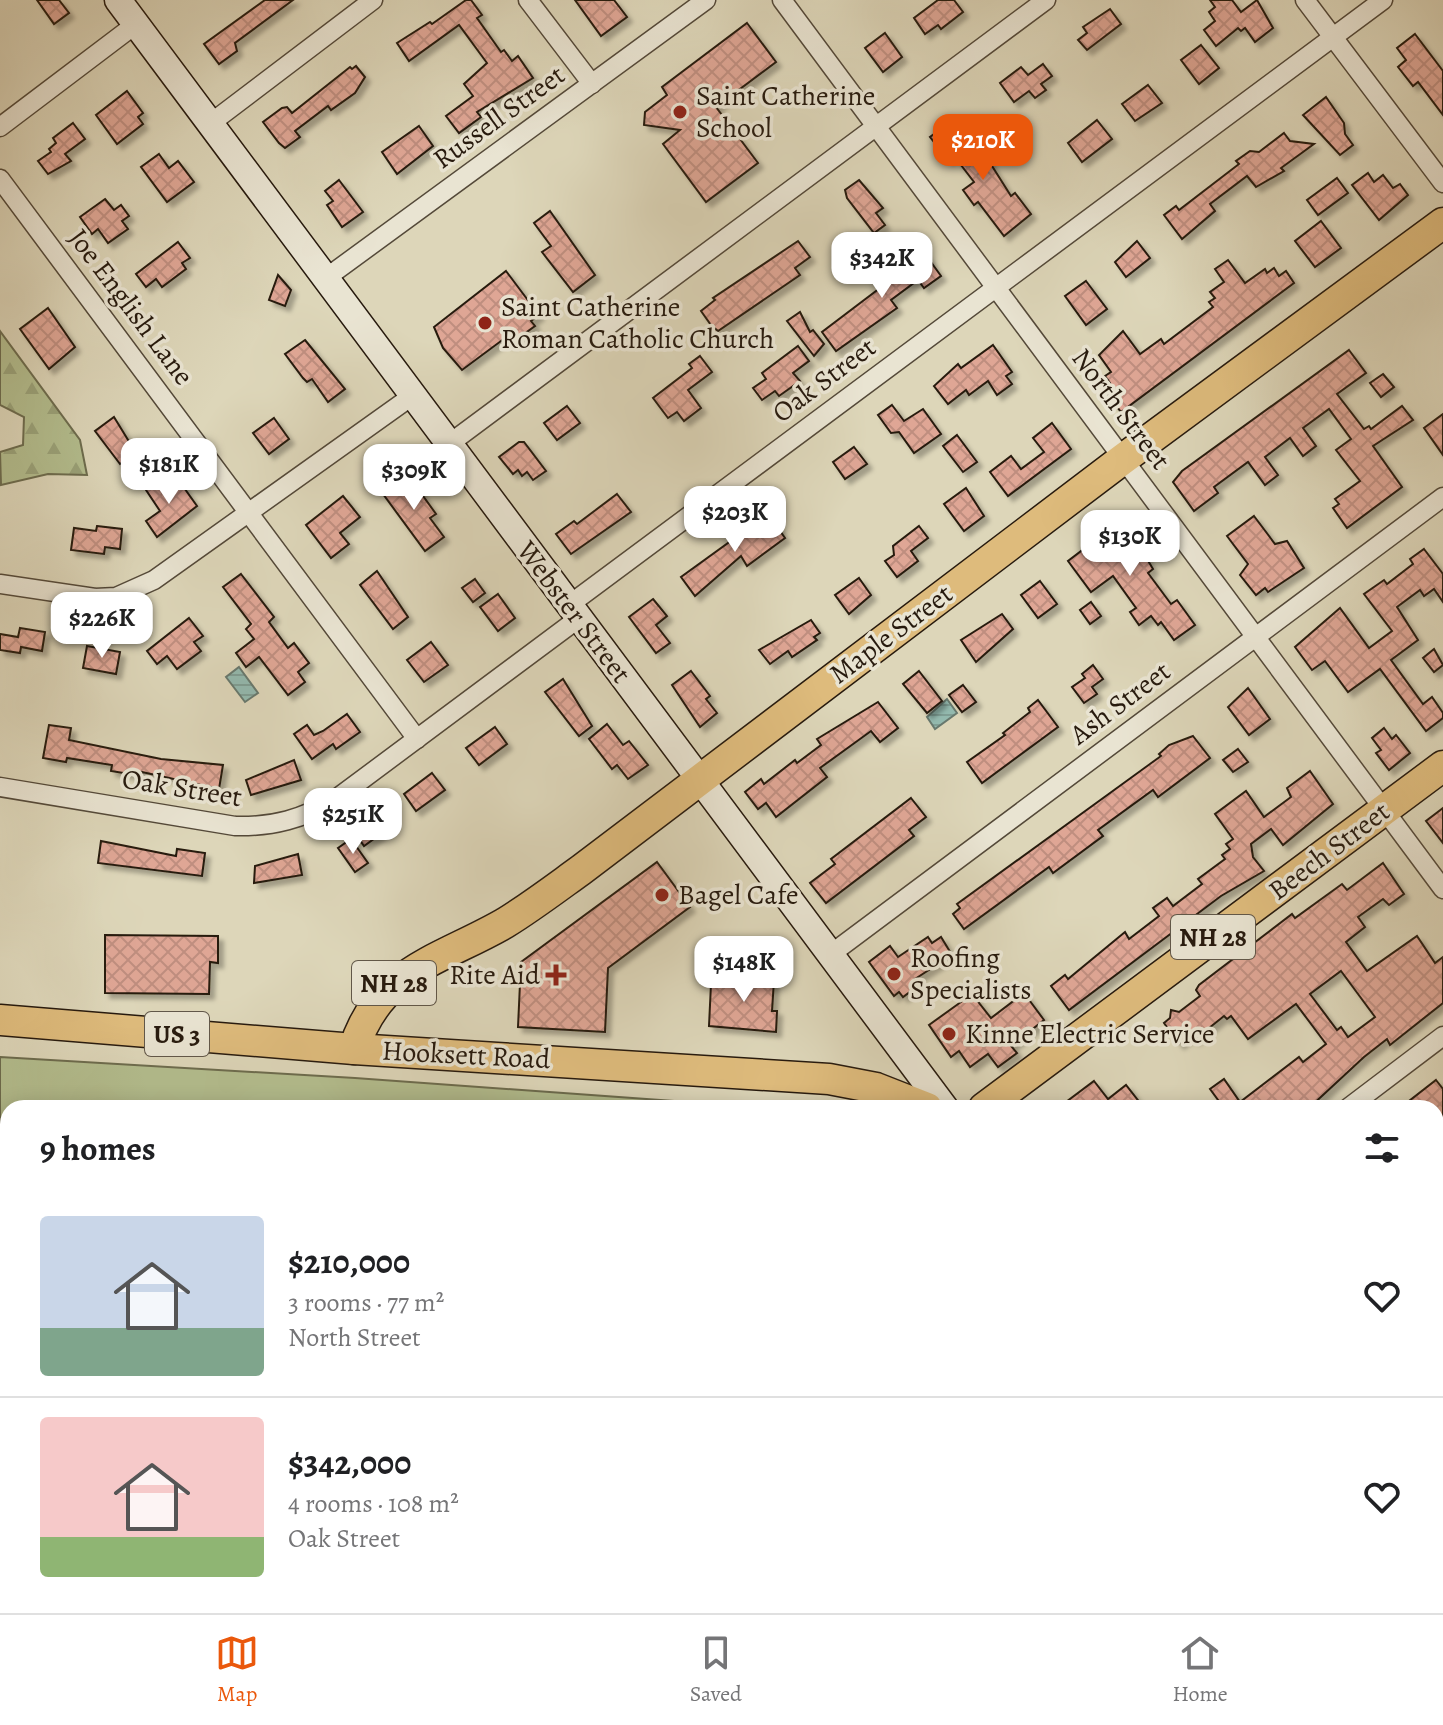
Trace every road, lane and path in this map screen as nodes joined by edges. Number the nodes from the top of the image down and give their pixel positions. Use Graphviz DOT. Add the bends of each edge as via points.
graph roads {
  1 [pos="118,0"];
  2 [pos="373,0"];
  3 [pos="528,0"];
  4 [pos="706,0"];
  5 [pos="782,0"];
  6 [pos="1046,0"];
  7 [pos="1305,0"];
  8 [pos="1383,0"];
  9 [pos="136,24"];
  10 [pos="1333,37"];
  11 [pos="592,84"];
  12 [pos="211,123"];
  13 [pos="875,126"];
  14 [pos="0,127"];
  15 [pos="0,179"];
  16 [pos="1443,183"];
  17 [pos="1443,223"];
  18 [pos="326,278"];
  19 [pos="996,287"];
  20 [pos="412,396"];
  21 [pos="449,444"];
  22 [pos="1123,459"];
  23 [pos="1443,497"];
  24 [pos="247,511"];
  25 [pos="0,584"];
  26 [pos="574,611"];
  27 [pos="1255,638"];
  28 [pos="417,739"];
  29 [pos="1443,766"];
  30 [pos="699,779"];
  31 [pos="0,787"];
  32 [pos="1384,810"];
  33 [pos="1443,889"];
  34 [pos="831,954"];
  35 [pos="0,1020"];
  36 [pos="1443,1036"];
  37 [pos="354,1049"];
  38 [pos="904,1053"];
  39 [pos="876,1088"];
  40 [pos="907,1100"];
  41 [pos="939,1100"];
  42 [pos="995,1100"];
  43 [pos="1359,1100"];
  1 -- 9 [label="street, Webster Street"];
  2 -- 12 [label="street"];
  3 -- 11 [label="street"];
  4 -- 11 [label="street, Russell Street"];
  5 -- 13 [label="street, North Street"];
  6 -- 13 [label="street"];
  7 -- 10 [label="street"];
  8 -- 10 [label="street, Oak Street"];
  9 -- 12 [label="street, Webster Street"];
  9 -- 14 [label="street"];
  10 -- 16 [label="street"];
  10 -- 19 [label="street, Oak Street"];
  11 -- 18 [label="street, Russell Street"];
  12 -- 18 [label="street, Webster Street"];
  13 -- 19 [label="street, North Street"];
  13 -- 21 [label="street"];
  15 -- 24 [label="street, Joe English Lane"];
  17 -- 22 [label="main road, Maple Street / NH 28"];
  18 -- 20 [label="street, Webster Street"];
  19 -- 22 [label="street, North Street"];
  19 -- 26 [label="street, Oak Street"];
  20 -- 21 [label="street, Webster Street"];
  20 -- 24 [label="street"];
  21 -- 26 [label="street, Webster Street"];
  22 -- 27 [label="street, North Street"];
  22 -- 30 [label="main road, Maple Street / NH 28"];
  23 -- 27 [label="street, Ash Street"];
  24 -- 25 [label="street" via="177,565 116,597"];
  24 -- 28 [label="street, Joe English Lane"];
  26 -- 28 [label="street, Oak Street"];
  26 -- 30 [label="street, Webster Street"];
  27 -- 32 [label="street, North Street"];
  27 -- 34 [label="street, Ash Street"];
  28 -- 31 [label="street, Oak Street" via="317,810 277,824 235,826"];
  29 -- 32 [label="main road, Beech Street / NH 28"];
  30 -- 34 [label="street, Webster Street"];
  30 -- 37 [label="main road, Maple Street / NH 28" via="536,903 395,982 371,1007"];
  32 -- 33 [label="street, North Street"];
  32 -- 42 [label="main road, Beech Street / NH 28"];
  34 -- 38 [label="street, Webster Street"];
  35 -- 37 [label="main road, Hooksett Road / US 3"];
  36 -- 43 [label="street"];
  37 -- 39 [label="main road, Hooksett Road / US 3" via="756,1073"];
  38 -- 39 [label="street" via="891,1078"];
  38 -- 41 [label="street, Webster Street"];
  39 -- 40 [label="main road, Hooksett Road / US 3"];
}
